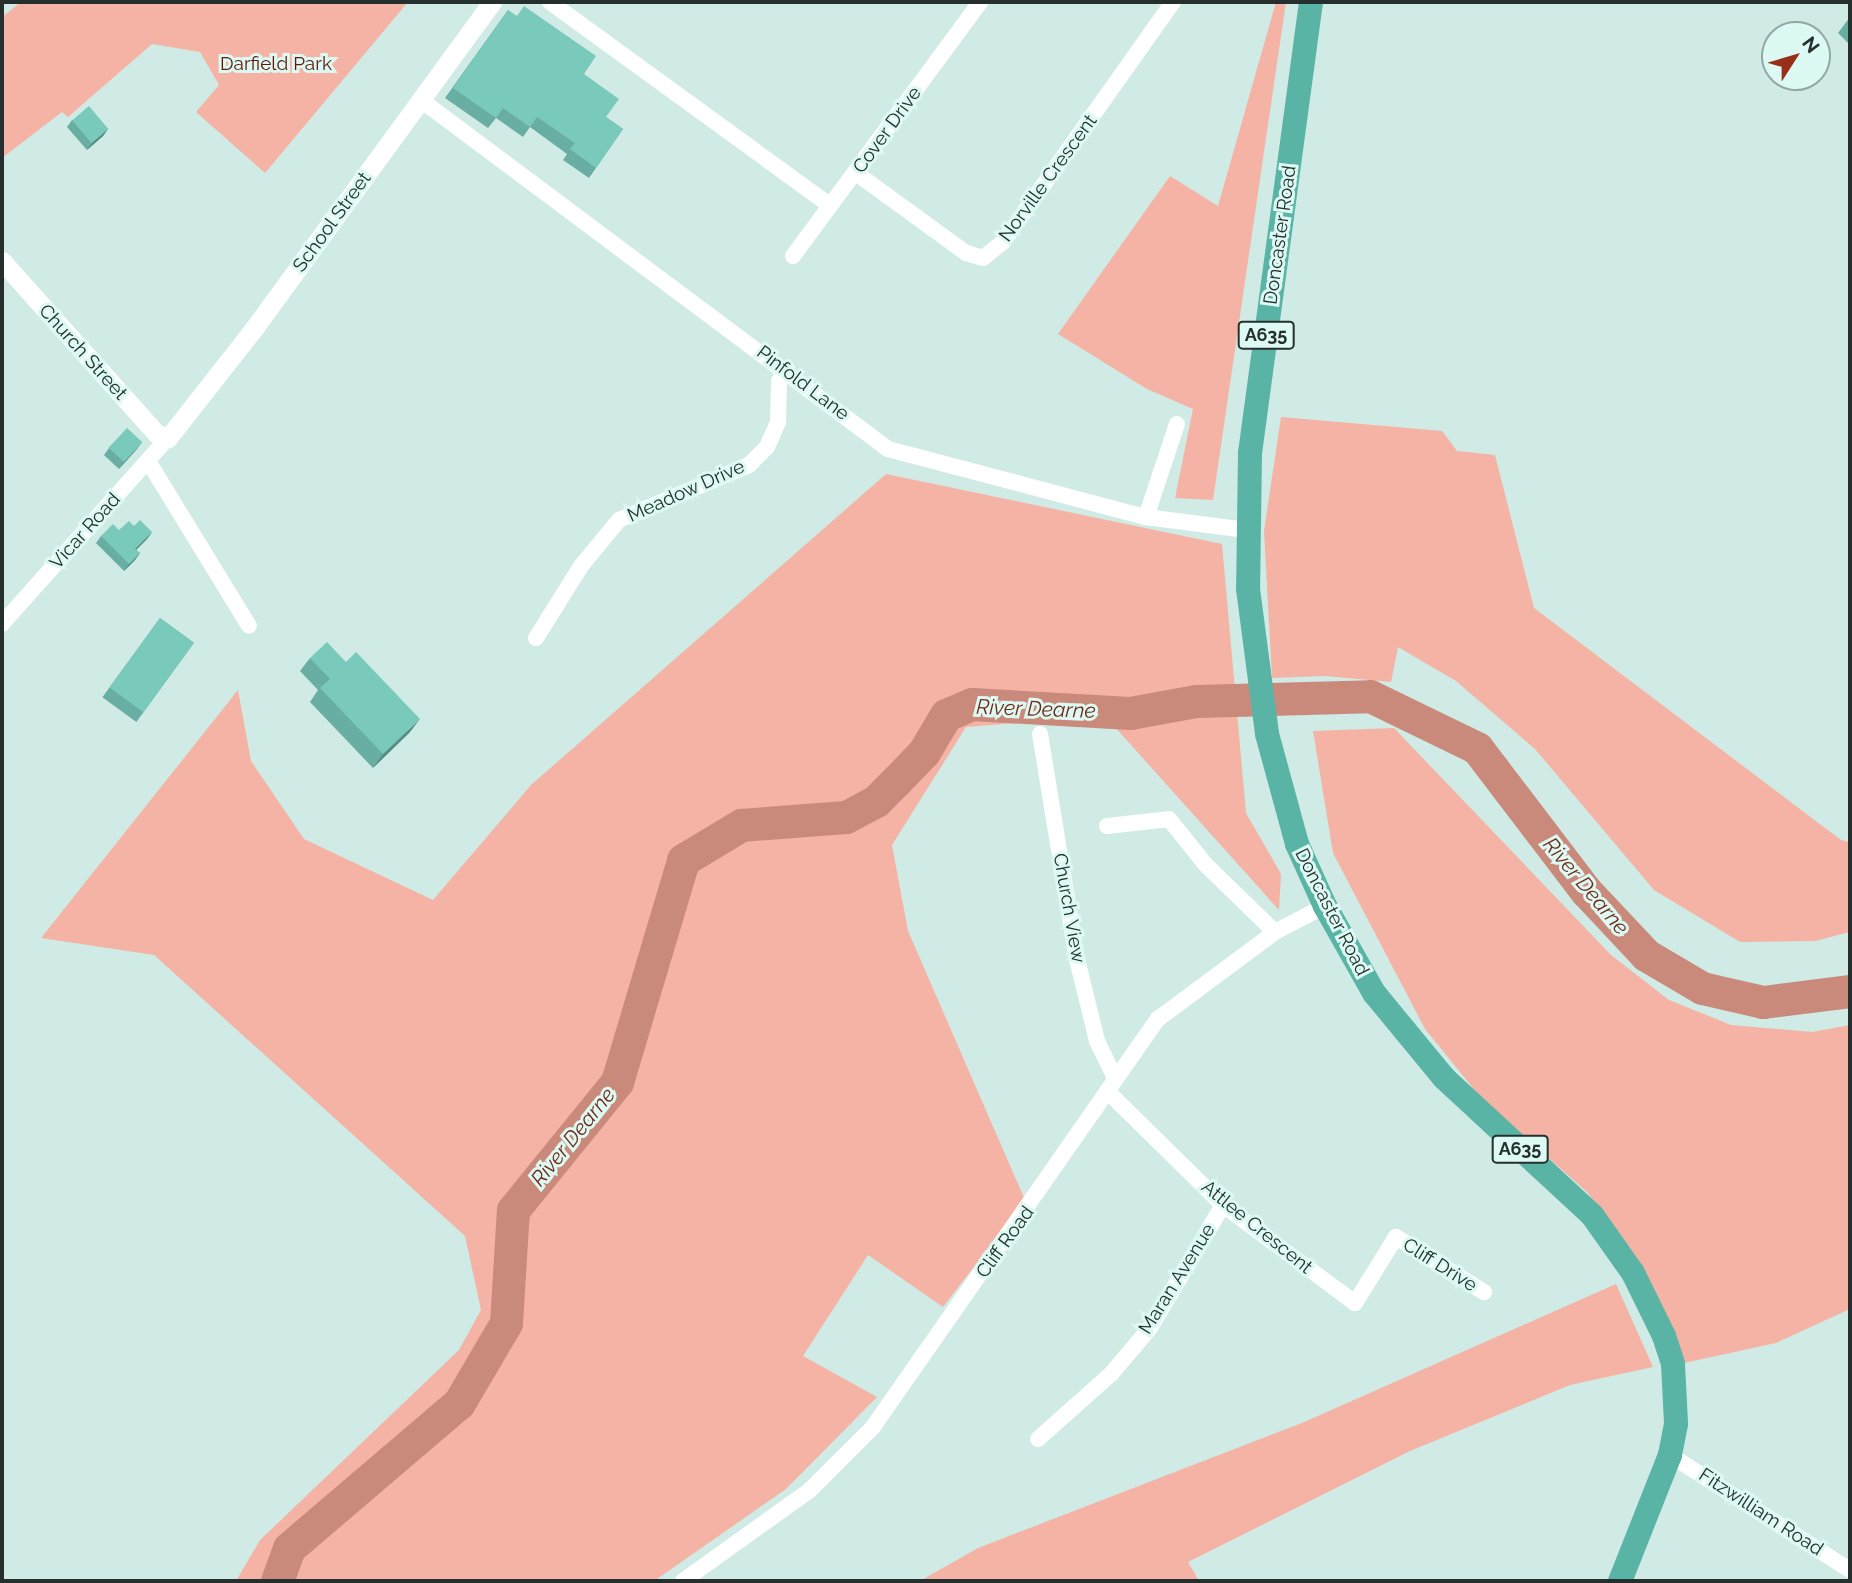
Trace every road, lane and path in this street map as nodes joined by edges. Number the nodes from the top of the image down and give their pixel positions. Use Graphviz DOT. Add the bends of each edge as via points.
graph roads {
  1 [pos="492,2"];
  2 [pos="550,2"];
  3 [pos="981,2"];
  4 [pos="1172,2"];
  5 [pos="1311,2"];
  6 [pos="421,100"];
  7 [pos="856,173"];
  8 [pos="828,204"];
  9 [pos="793,256"];
  10 [pos="2,261"];
  11 [pos="787,370"];
  12 [pos="1177,424"];
  13 [pos="168,438"];
  14 [pos="148,461"];
  15 [pos="1146,517"];
  16 [pos="1246,530"];
  17 [pos="2,624"];
  18 [pos="248,626"];
  19 [pos="536,638"];
  20 [pos="1040,734"];
  21 [pos="1107,826"];
  22 [pos="1325,906"];
  23 [pos="1275,932"];
  24 [pos="1111,1085"];
  25 [pos="1223,1205"];
  26 [pos="1396,1237"];
  27 [pos="1484,1292"];
  28 [pos="1038,1439"];
  29 [pos="1670,1455"];
  30 [pos="1850,1570"];
  31 [pos="682,1581"];
  32 [pos="1620,1581"];
  1 -- 6 [label="street, School Street"];
  2 -- 8 [label="street"];
  3 -- 7 [label="street, Cover Drive"];
  4 -- 7 [label="street, Norville Crescent" via="1003,242 983,258 966,253"];
  5 -- 16 [label="highway, Doncaster Road / A635" via="1250,453"];
  6 -- 11 [label="street, Pinfold Lane"];
  6 -- 13 [label="street, School Street"];
  7 -- 8 [label="street, Cover Drive"];
  8 -- 9 [label="street, Cover Drive"];
  10 -- 13 [label="street, Church Street" via="156,433"];
  11 -- 15 [label="street, Pinfold Lane" via="888,449"];
  11 -- 19 [label="street, Meadow Drive" via="779,381 778,422 767,447 748,465 619,520 581,566"];
  12 -- 15 [label="street"];
  13 -- 14 [label="street, Vicar Road"];
  14 -- 17 [label="street, Vicar Road"];
  14 -- 18 [label="street"];
  15 -- 16 [label="street, Pinfold Lane"];
  16 -- 22 [label="highway, Doncaster Road / A635" via="1256,670 1267,734 1297,844"];
  20 -- 24 [label="street, Church View" via="1077,959"];
  21 -- 23 [label="street" via="1169,819 1206,865"];
  22 -- 23 [label="street, Cliff Road"];
  22 -- 29 [label="highway, Doncaster Road / A635" via="1374,993 1409,1041 1614,1241 1650,1307 1673,1364 1677,1395"];
  23 -- 24 [label="street, Cliff Road" via="1158,1019"];
  24 -- 25 [label="street, Attlee Crescent"];
  24 -- 31 [label="street, Cliff Road" via="873,1427 810,1490"];
  25 -- 26 [label="street, Attlee Crescent" via="1355,1303"];
  25 -- 28 [label="street, Maran Avenue" via="1150,1328 1111,1374"];
  26 -- 27 [label="street, Cliff Drive"];
  29 -- 30 [label="street, Fitzwilliam Road"];
  29 -- 32 [label="highway, Doncaster Road / A635"];
}
